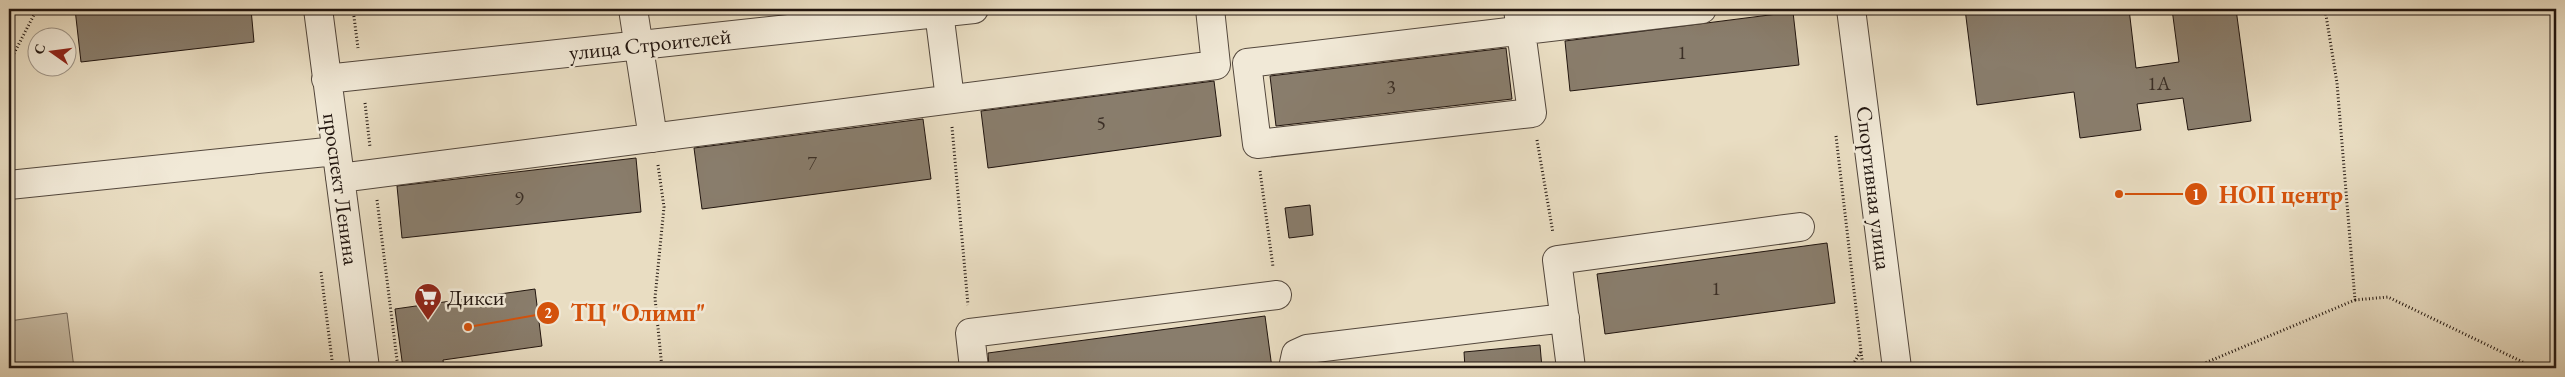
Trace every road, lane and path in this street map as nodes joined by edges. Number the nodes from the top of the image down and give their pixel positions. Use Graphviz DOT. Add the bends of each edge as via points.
graph roads {
  1 [pos="37,9"];
  2 [pos="318,9"];
  3 [pos="633,9"];
  4 [pos="974,9"];
  5 [pos="1210,9"];
  6 [pos="1702,9"];
  7 [pos="1851,9"];
  8 [pos="2325,9"];
  9 [pos="938,12"];
  10 [pos="1519,20"];
  11 [pos="638,45"];
  12 [pos="9,63"];
  13 [pos="326,79"];
  14 [pos="950,99"];
  15 [pos="1532,113"];
  16 [pos="1835,126"];
  17 [pos="653,138"];
  18 [pos="1257,144"];
  19 [pos="336,151"];
  20 [pos="340,178"];
  21 [pos="9,185"];
  22 [pos="1800,227"];
  23 [pos="1558,260"];
  24 [pos="1277,295"];
  25 [pos="2355,300"];
  26 [pos="1565,318"];
  27 [pos="970,333"];
  28 [pos="1862,350"];
  29 [pos="365,368"];
  30 [pos="662,368"];
  31 [pos="974,368"];
  32 [pos="1294,368"];
  33 [pos="1571,368"];
  34 [pos="1851,368"];
  35 [pos="1863,368"];
  36 [pos="1897,368"];
  37 [pos="2193,368"];
  38 [pos="2535,368"];
  1 -- 12 [label="path"];
  2 -- 13 [label="street, проспект Ленина"];
  3 -- 11 [label="street"];
  4 -- 9 [label="street, улица Строителей"];
  5 -- 14 [label="street" via="1216,65"];
  6 -- 10 [label="street"];
  7 -- 36 [label="street, Спортивная улица"];
  8 -- 25 [label="path" via="2337,83"];
  9 -- 11 [label="street, улица Строителей"];
  9 -- 14 [label="street"];
  10 -- 15 [label="street"];
  10 -- 18 [label="street" via="1247,63"];
  11 -- 13 [label="street, улица Строителей"];
  11 -- 17 [label="street"];
  13 -- 19 [label="street, проспект Ленина"];
  14 -- 17 [label="street"];
  14 -- 27 [label="path"];
  15 -- 18 [label="street"];
  15 -- 23 [label="path"];
  16 -- 28 [label="path"];
  17 -- 20 [label="street"];
  17 -- 30 [label="path" via="664,207 655,298"];
  18 -- 24 [label="path"];
  19 -- 20 [label="street, проспект Ленина"];
  19 -- 21 [label="street"];
  20 -- 29 [label="street, проспект Ленина"];
  22 -- 23 [label="street"];
  23 -- 26 [label="street"];
  24 -- 27 [label="street"];
  25 -- 37 [label="path"];
  25 -- 38 [label="path" via="2388,297"];
  26 -- 32 [label="street" via="1307,348 1296,354"];
  26 -- 33 [label="street"];
  27 -- 31 [label="street"];
  28 -- 34 [label="path"];
  28 -- 35 [label="path"];
}
